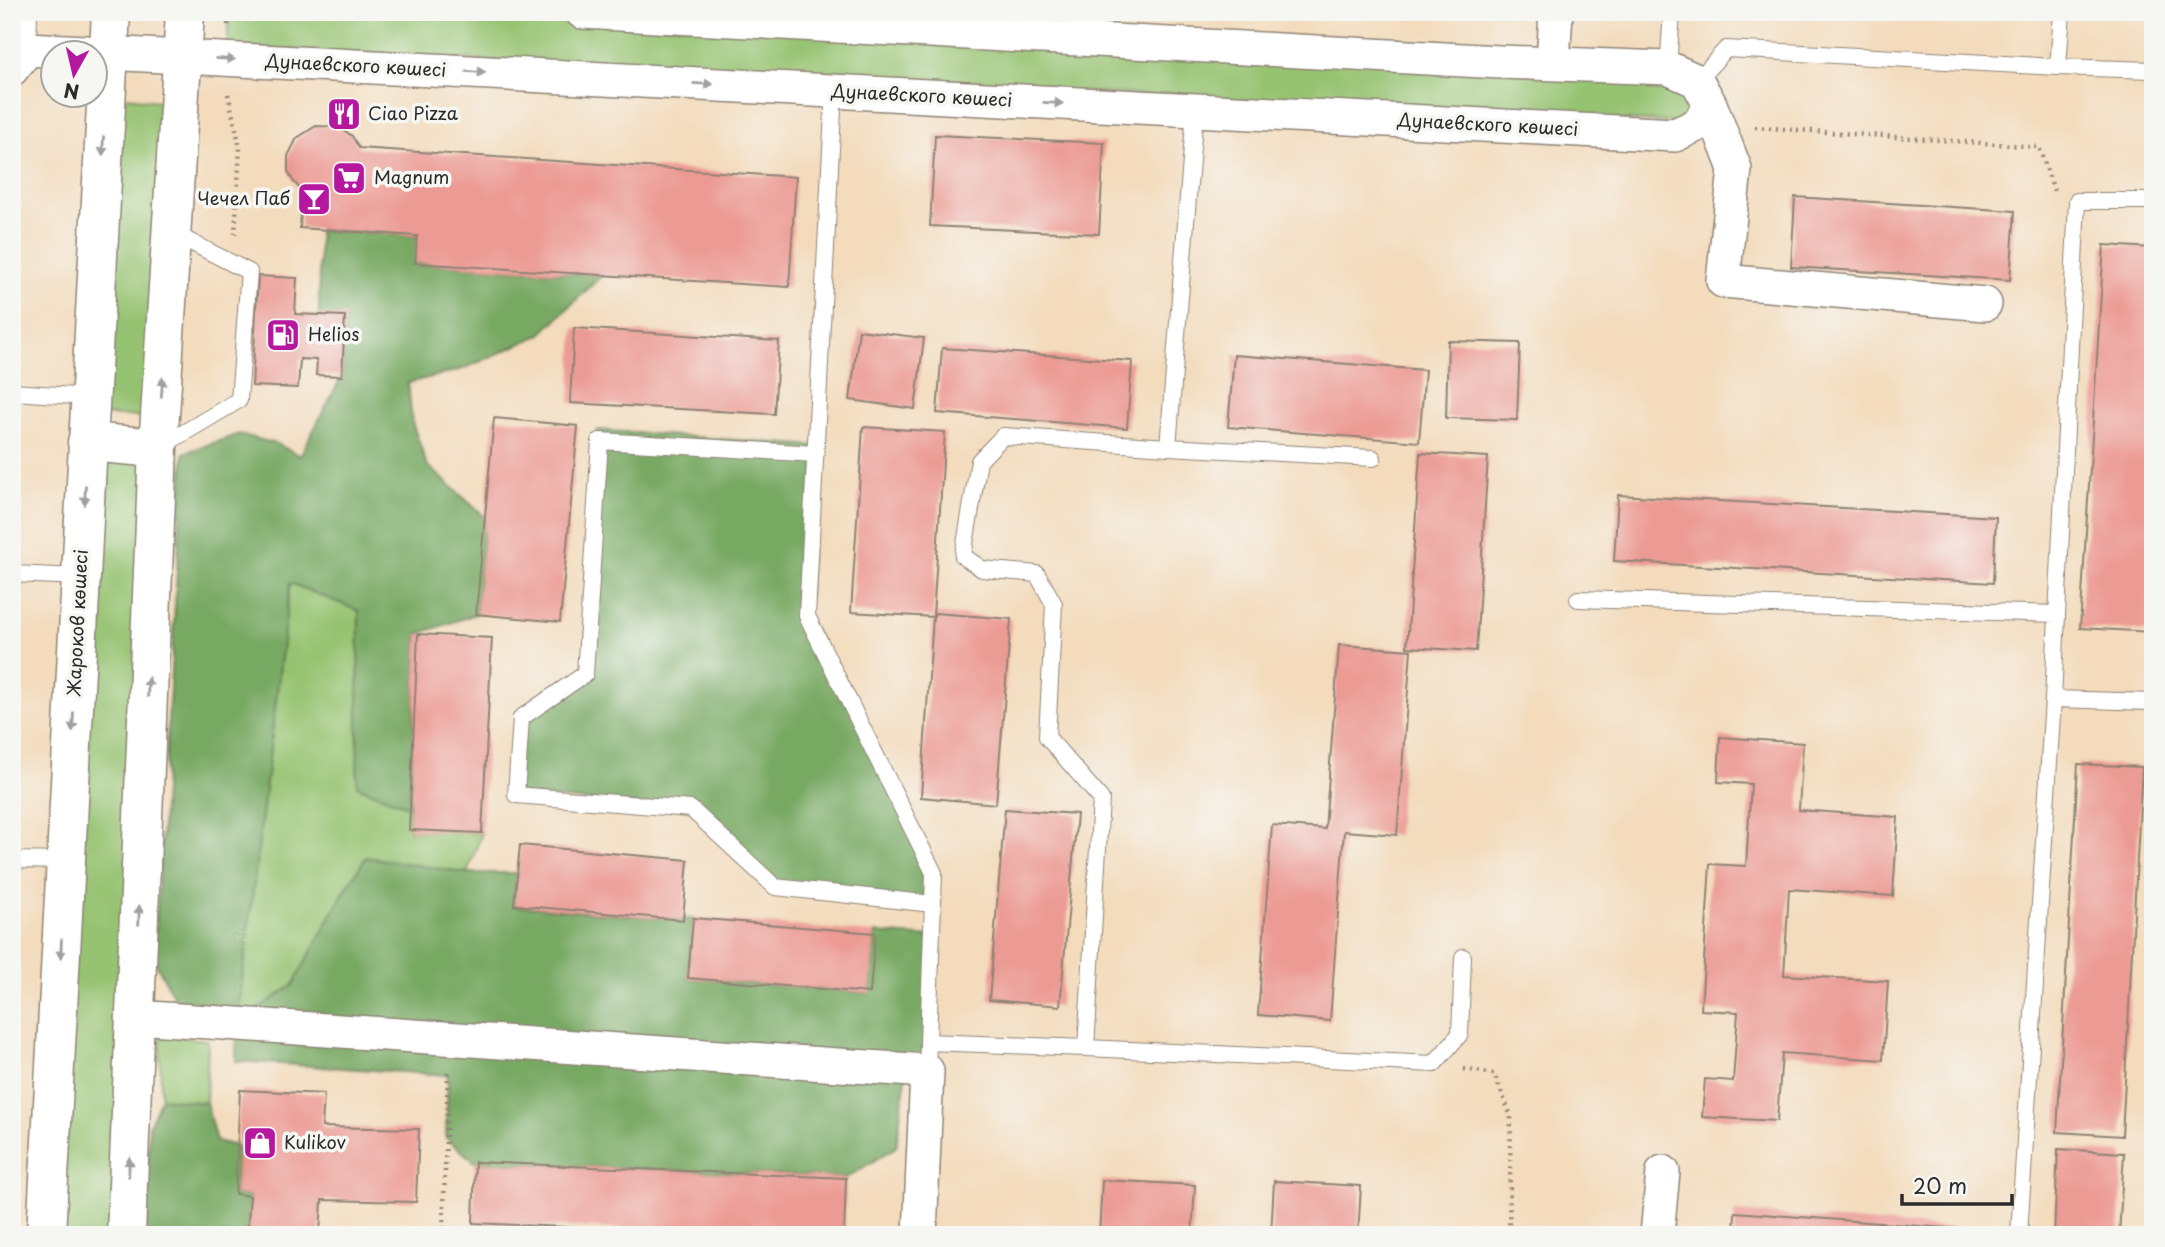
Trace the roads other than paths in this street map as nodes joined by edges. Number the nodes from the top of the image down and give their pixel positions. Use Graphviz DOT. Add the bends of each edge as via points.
graph roads {
  1 [pos="29,12"];
  2 [pos="111,12"];
  3 [pos="186,12"];
  4 [pos="582,12"];
  5 [pos="1556,12"];
  6 [pos="1672,12"];
  7 [pos="2062,12"];
  8 [pos="900,21"];
  9 [pos="108,53"];
  10 [pos="27,56"];
  11 [pos="184,57"];
  12 [pos="1553,63"];
  13 [pos="2058,68"];
  14 [pos="2153,69"];
  15 [pos="1692,84"];
  16 [pos="834,91"];
  17 [pos="105,108"];
  18 [pos="1195,110"];
  19 [pos="2153,201"];
  20 [pos="173,233"];
  21 [pos="1985,304"];
  22 [pos="12,392"];
  23 [pos="90,397"];
  24 [pos="87,442"];
  25 [pos="1168,447"];
  26 [pos="158,448"];
  27 [pos="816,454"];
  28 [pos="1373,458"];
  29 [pos="12,573"];
  30 [pos="80,577"];
  31 [pos="1578,599"];
  32 [pos="2057,614"];
  33 [pos="2053,699"];
  34 [pos="2153,702"];
  35 [pos="12,860"];
  36 [pos="65,861"];
  37 [pos="933,904"];
  38 [pos="1463,957"];
  39 [pos="135,1017"];
  40 [pos="1086,1048"];
  41 [pos="928,1056"];
  42 [pos="1662,1172"];
  43 [pos="46,1235"];
  44 [pos="126,1235"];
  45 [pos="920,1235"];
  46 [pos="1657,1235"];
  47 [pos="2019,1235"];
  1 -- 10 [label="lane"];
  2 -- 9 [label="main road, Жароков көшесі"];
  3 -- 11 [label="main road"];
  4 -- 8 [label="street"];
  5 -- 12 [label="street"];
  6 -- 15 [label="lane"];
  7 -- 13 [label="lane"];
  8 -- 12 [label="street"];
  9 -- 11 [label="street, Дунаевского көшесі"];
  11 -- 16 [label="street, Дунаевского көшесі, one-way"];
  11 -- 20 [label="main road"];
  12 -- 15 [label="street"];
  13 -- 14 [label="lane"];
  13 -- 15 [label="lane" via="1726,49"];
  15 -- 18 [label="street, Дунаевского көшесі" via="1699,124 1675,135"];
  15 -- 21 [label="street" via="1735,169 1723,281"];
  16 -- 18 [label="street, Дунаевского көшесі, one-way"];
  16 -- 27 [label="lane"];
  17 -- 23 [label="main road, Жароков көшесі, one-way"];
  18 -- 25 [label="lane"];
  19 -- 32 [label="lane" via="2077,201"];
  26 -- 20 [label="main road, one-way"];
  20 -- 26 [label="lane" via="249,272 239,400"];
  22 -- 23 [label="lane"];
  23 -- 24 [label="main road, Жароков көшесі"];
  24 -- 26 [label="main road"];
  24 -- 30 [label="main road, Жароков көшесі, one-way"];
  25 -- 28 [label="lane"];
  25 -- 40 [label="lane" via="1003,436 979,461 963,556 982,569 1037,575 1054,604 1047,737 1101,799"];
  39 -- 26 [label="main road, one-way"];
  27 -- 37 [label="lane" via="807,616 934,873"];
  27 -- 37 [label="lane" via="600,441 585,674 521,718 516,795 691,809 775,887"];
  29 -- 30 [label="lane"];
  30 -- 36 [label="main road, Жароков көшесі, one-way"];
  31 -- 32 [label="lane"];
  32 -- 33 [label="lane"];
  33 -- 34 [label="lane"];
  33 -- 47 [label="lane"];
  35 -- 36 [label="lane"];
  36 -- 43 [label="main road, Жароков көшесі, one-way"];
  37 -- 41 [label="lane"];
  38 -- 40 [label="lane" via="1460,1034 1434,1064"];
  39 -- 41 [label="street" via="449,1039"];
  44 -- 39 [label="main road, one-way"];
  40 -- 41 [label="lane"];
  41 -- 45 [label="street"];
  42 -- 46 [label="street"];
}
